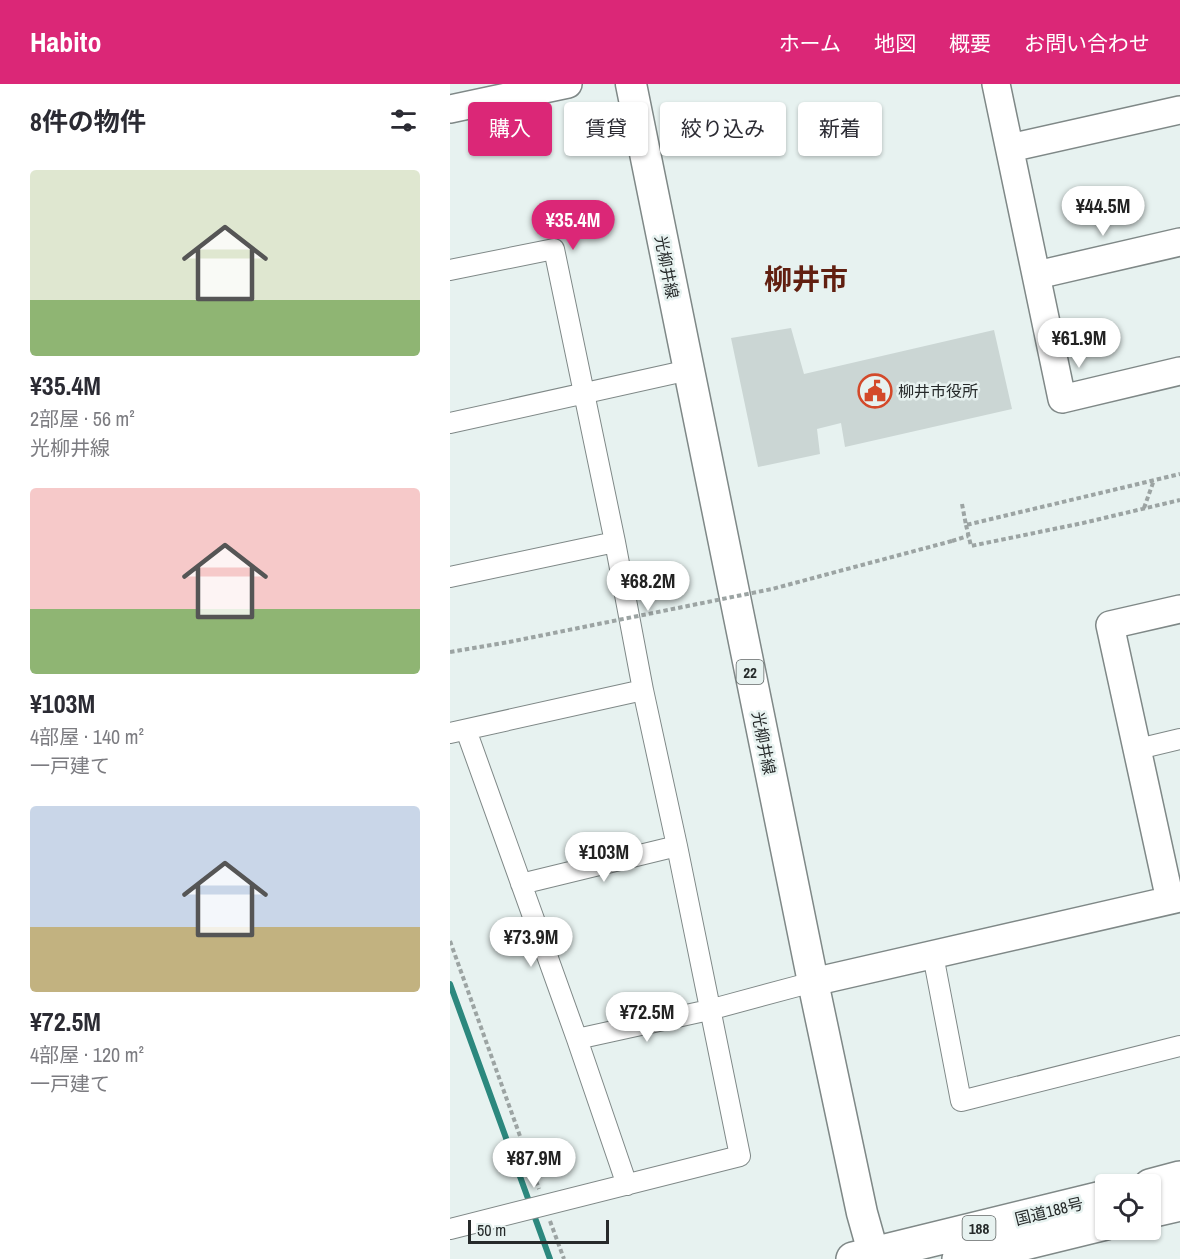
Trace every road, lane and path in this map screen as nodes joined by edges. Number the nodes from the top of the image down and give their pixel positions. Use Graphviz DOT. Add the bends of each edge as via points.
graph roads {
  1 [pos="568,84"];
  2 [pos="631,84"];
  3 [pos="996,84"];
  4 [pos="450,109"];
  5 [pos="1180,110"];
  6 [pos="1010,148"];
  7 [pos="1180,242"];
  8 [pos="450,270"];
  9 [pos="1037,275"];
  10 [pos="689,370"];
  11 [pos="1180,371"];
  12 [pos="584,393"];
  13 [pos="450,423"];
  14 [pos="1180,474"];
  15 [pos="1154,480"];
  16 [pos="1180,500"];
  17 [pos="962,504"];
  18 [pos="1144,508"];
  19 [pos="966,525"];
  20 [pos="968,536"];
  21 [pos="615,542"];
  22 [pos="450,577"];
  23 [pos="1180,609"];
  24 [pos="450,652"];
  25 [pos="643,690"];
  26 [pos="458,732"];
  27 [pos="1180,739"];
  28 [pos="1138,749"];
  29 [pos="677,846"];
  30 [pos="521,884"];
  31 [pos="1175,899"];
  32 [pos="450,941"];
  33 [pos="933,955"];
  34 [pos="813,982"];
  35 [pos="709,1010"];
  36 [pos="577,1039"];
  37 [pos="1180,1046"];
  38 [pos="1180,1178"];
  39 [pos="1161,1182"];
  40 [pos="627,1185"];
  41 [pos="1095,1200"];
  42 [pos="1180,1204"];
  43 [pos="545,1205"];
  44 [pos="1161,1208"];
  45 [pos="1095,1225"];
  46 [pos="450,1229"];
  47 [pos="867,1257"];
  48 [pos="564,1259"];
  49 [pos="959,1259"];
  1 -- 4 [label="street"];
  2 -- 10 [label="main road, 光柳井線 / 22"];
  3 -- 6 [label="street"];
  5 -- 6 [label="street"];
  6 -- 9 [label="street"];
  7 -- 9 [label="street"];
  8 -- 12 [label="street" via="554,249"];
  9 -- 11 [label="street" via="1062,399"];
  10 -- 12 [label="street"];
  10 -- 34 [label="main road, 光柳井線 / 22"];
  12 -- 13 [label="street"];
  12 -- 21 [label="street"];
  14 -- 15 [label="path"];
  15 -- 18 [label="path"];
  15 -- 19 [label="path"];
  16 -- 18 [label="path"];
  17 -- 19 [label="path"];
  18 -- 20 [label="path" via="970,546"];
  19 -- 20 [label="path"];
  20 -- 24 [label="path, bridge" via="772,589"];
  21 -- 22 [label="street"];
  21 -- 25 [label="street"];
  23 -- 28 [label="street" via="1110,625"];
  25 -- 26 [label="street"];
  25 -- 29 [label="street"];
  26 -- 30 [label="street"];
  27 -- 28 [label="street"];
  28 -- 31 [label="street"];
  29 -- 30 [label="street"];
  29 -- 35 [label="street"];
  30 -- 36 [label="street"];
  31 -- 33 [label="street"];
  32 -- 43 [label="path"];
  33 -- 34 [label="street"];
  33 -- 37 [label="street" via="961,1101"];
  34 -- 35 [label="street"];
  34 -- 47 [label="main road, 光柳井線 / 22" via="862,1213"];
  35 -- 36 [label="street"];
  35 -- 40 [label="street" via="740,1156"];
  36 -- 40 [label="street"];
  38 -- 39 [label="highway"];
  40 -- 43 [label="street"];
  41 -- 47 [label="highway, 国道188号 / 188"];
  42 -- 44 [label="highway"];
  43 -- 46 [label="street"];
  43 -- 48 [label="path"];
  45 -- 49 [label="highway, 国道188号 / 188"];
}
